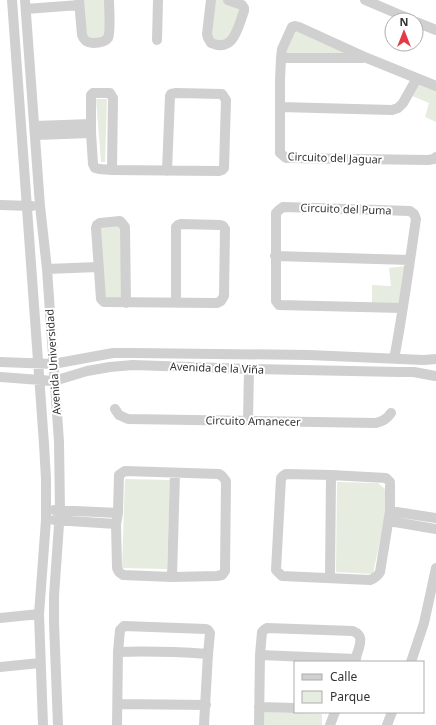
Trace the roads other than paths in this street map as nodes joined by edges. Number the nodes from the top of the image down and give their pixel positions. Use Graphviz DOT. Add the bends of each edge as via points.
graph roads {
  1 [pos="12,0"];
  2 [pos="109,0"];
  3 [pos="158,0"];
  4 [pos="211,0"];
  5 [pos="228,0"];
  6 [pos="365,0"];
  7 [pos="79,3"];
  8 [pos="26,4"];
  9 [pos="393,12"];
  10 [pos="424,25"];
  11 [pos="436,30"];
  12 [pos="157,40"];
  13 [pos="281,58"];
  14 [pos="367,58"];
  15 [pos="417,78"];
  16 [pos="436,86"];
  17 [pos="280,107"];
  18 [pos="91,128"];
  19 [pos="36,131"];
  20 [pos="436,157"];
  21 [pos="112,170"];
  22 [pos="167,171"];
  23 [pos="0,204"];
  24 [pos="26,206"];
  25 [pos="40,206"];
  26 [pos="275,256"];
  27 [pos="410,260"];
  28 [pos="98,267"];
  29 [pos="47,269"];
  30 [pos="126,303"];
  31 [pos="176,303"];
  32 [pos="402,308"];
  33 [pos="212,354"];
  34 [pos="309,355"];
  35 [pos="394,359"];
  36 [pos="436,359"];
  37 [pos="0,362"];
  38 [pos="436,362"];
  39 [pos="38,364"];
  40 [pos="53,364"];
  41 [pos="211,367"];
  42 [pos="249,369"];
  43 [pos="309,370"];
  44 [pos="436,376"];
  45 [pos="0,377"];
  46 [pos="39,380"];
  47 [pos="54,381"];
  48 [pos="115,409"];
  49 [pos="391,413"];
  50 [pos="248,421"];
  51 [pos="175,472"];
  52 [pos="331,474"];
  53 [pos="118,513"];
  54 [pos="46,515"];
  55 [pos="60,515"];
  56 [pos="390,516"];
  57 [pos="436,518"];
  58 [pos="116,524"];
  59 [pos="436,529"];
  60 [pos="436,568"];
  61 [pos="172,577"];
  62 [pos="330,578"];
  63 [pos="39,614"];
  64 [pos="0,618"];
  65 [pos="118,652"];
  66 [pos="208,654"];
  67 [pos="260,655"];
  68 [pos="355,660"];
  69 [pos="412,661"];
  70 [pos="40,663"];
  71 [pos="0,667"];
  72 [pos="118,704"];
  73 [pos="206,706"];
  74 [pos="259,707"];
  75 [pos="294,708"];
  76 [pos="336,713"];
  77 [pos="392,713"];
  78 [pos="43,725"];
  79 [pos="58,725"];
  80 [pos="117,725"];
  81 [pos="204,725"];
  82 [pos="258,725"];
  83 [pos="330,725"];
  84 [pos="387,725"];
  1 -- 24 [label="street, Avenida Universidad"];
  2 -- 7 [label="street" via="109,34 106,40 98,43 86,42 84,39"];
  3 -- 12 [label="street"];
  4 -- 5 [label="street" via="207,34 211,43 219,46 228,44 234,37 244,11 242,5"];
  6 -- 9 [label="street"];
  7 -- 8 [label="street"];
  8 -- 19 [label="street, Avenida Universidad"];
  10 -- 11 [label="street"];
  13 -- 14 [label="street, Circuito del Jaguar"];
  13 -- 14 [label="street, Circuito del Jaguar" via="282,49 292,27 295,26"];
  13 -- 17 [label="street, Circuito del Jaguar"];
  14 -- 15 [label="street, Circuito del Jaguar"];
  15 -- 16 [label="street, Circuito del Jaguar"];
  15 -- 17 [label="street" via="403,104 392,110"];
  17 -- 20 [label="street, Circuito del Jaguar" via="280,153 286,158 428,160"];
  18 -- 19 [label="street"];
  18 -- 21 [label="street" via="93,164 95,168"];
  18 -- 21 [label="street" via="91,95 95,92 110,93 113,98"];
  19 -- 25 [label="street, Avenida Universidad"];
  21 -- 22 [label="street"];
  22 -- 22 [label="street" via="219,171 224,168 226,100 222,94 171,94"];
  23 -- 24 [label="street"];
  24 -- 25 [label="street"];
  24 -- 39 [label="street, Avenida Universidad"];
  25 -- 29 [label="street, Avenida Universidad"];
  26 -- 27 [label="street"];
  26 -- 27 [label="street, Circuito del Puma" via="276,213 283,207 410,211 416,219"];
  26 -- 32 [label="street, Circuito del Puma" via="276,301 279,305"];
  27 -- 32 [label="street, Circuito del Puma"];
  28 -- 29 [label="street"];
  28 -- 30 [label="street" via="102,301"];
  28 -- 30 [label="street" via="97,225 100,222 120,221 125,226"];
  29 -- 40 [label="street, Avenida Universidad"];
  30 -- 31 [label="street"];
  31 -- 31 [label="street" via="217,303 223,299 223,226 178,224 176,227"];
  32 -- 35 [label="street, Circuito del Puma"];
  33 -- 34 [label="street, Avenida de la Viña"];
  33 -- 40 [label="street, Avenida de la Viña" via="113,353"];
  33 -- 41 [label="street"];
  34 -- 35 [label="street, Avenida de la Viña"];
  34 -- 43 [label="street"];
  35 -- 36 [label="street, Avenida de la Viña"];
  37 -- 39 [label="street, Avenida de la Viña"];
  38 -- 44 [label="street"];
  39 -- 40 [label="street, Avenida de la Viña"];
  39 -- 46 [label="street, Avenida Universidad"];
  40 -- 47 [label="street, Avenida Universidad"];
  41 -- 42 [label="street, Avenida de la Viña"];
  41 -- 47 [label="street, Avenida de la Viña" via="110,367"];
  42 -- 43 [label="street, Avenida de la Viña"];
  42 -- 50 [label="street"];
  43 -- 44 [label="street, Avenida de la Viña" via="414,372"];
  45 -- 46 [label="street, Avenida de la Viña"];
  46 -- 47 [label="street, Avenida de la Viña"];
  46 -- 54 [label="street, Avenida Universidad"];
  47 -- 55 [label="street, Avenida Universidad" via="59,442"];
  48 -- 50 [label="street, Circuito Amanecer" via="119,416 128,419"];
  49 -- 50 [label="street, Circuito Amanecer" via="388,418 376,423"];
  51 -- 53 [label="street" via="121,473"];
  51 -- 61 [label="street"];
  51 -- 61 [label="street" via="219,474 226,481 225,571 218,576"];
  52 -- 56 [label="street" via="386,478 390,482"];
  52 -- 62 [label="street"];
  52 -- 62 [label="street" via="286,474 281,478 276,570 282,576"];
  53 -- 55 [label="street"];
  53 -- 58 [label="street"];
  54 -- 55 [label="street"];
  54 -- 63 [label="street, Avenida Universidad"];
  55 -- 58 [label="street"];
  55 -- 79 [label="street, Avenida Universidad" via="54,596"];
  56 -- 57 [label="street"];
  56 -- 59 [label="street"];
  56 -- 62 [label="street" via="378,576 370,580"];
  58 -- 61 [label="street" via="119,572 123,575"];
  60 -- 69 [label="street"];
  63 -- 64 [label="street"];
  63 -- 70 [label="street, Avenida Universidad"];
  65 -- 66 [label="street"];
  65 -- 66 [label="street" via="120,630 124,626 206,629 210,633"];
  65 -- 72 [label="street"];
  66 -- 73 [label="street"];
  67 -- 68 [label="street"];
  67 -- 68 [label="street" via="262,632 267,628 353,631 359,635 361,641"];
  67 -- 74 [label="street"];
  70 -- 71 [label="street"];
  70 -- 78 [label="street, Avenida Universidad"];
  72 -- 73 [label="street"];
  72 -- 80 [label="street"];
  73 -- 81 [label="street"];
  74 -- 75 [label="street"];
  74 -- 82 [label="street"];
  76 -- 83 [label="street"];
  77 -- 84 [label="street"];
}
